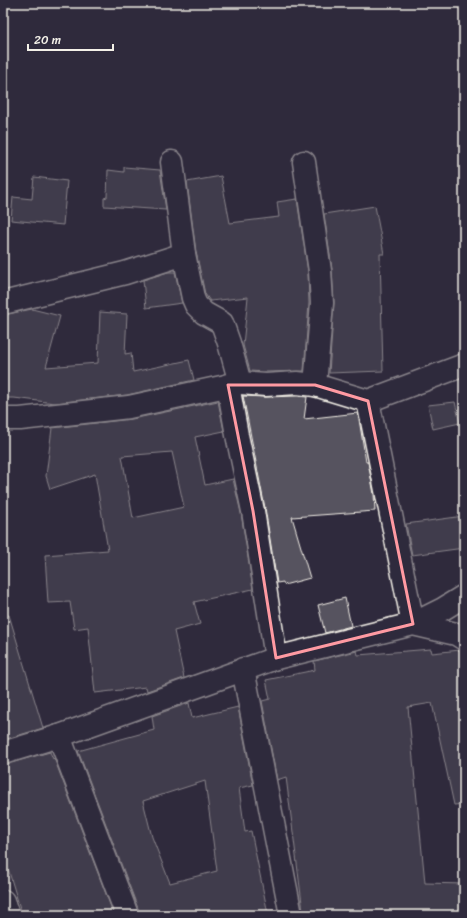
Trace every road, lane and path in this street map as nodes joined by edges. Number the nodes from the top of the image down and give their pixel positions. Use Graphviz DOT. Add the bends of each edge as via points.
graph roads {
  1 [pos="172,162"];
  2 [pos="304,162"];
  3 [pos="184,254"];
  4 [pos="3,304"];
  5 [pos="464,365"];
  6 [pos="234,384"];
  7 [pos="315,385"];
  8 [pos="368,401"];
  9 [pos="3,419"];
  10 [pos="464,596"];
  11 [pos="413,624"];
  12 [pos="464,639"];
  13 [pos="276,658"];
  14 [pos="244,669"];
  15 [pos="59,736"];
  16 [pos="3,753"];
  17 [pos="3,901"];
  18 [pos="8,915"];
  19 [pos="127,915"];
  20 [pos="291,915"];
  1 -- 3 [label="street"];
  2 -- 7 [label="street" via="320,271 322,303"];
  3 -- 4 [label="street" via="125,273"];
  3 -- 6 [label="street" via="196,305 204,313 222,323 229,343"];
  5 -- 8 [label="street"];
  6 -- 7 [label="street"];
  6 -- 9 [label="street" via="129,407"];
  6 -- 13 [label="street" via="237,435 253,512"];
  7 -- 8 [label="street"];
  8 -- 11 [label="street"];
  10 -- 11 [label="street"];
  11 -- 12 [label="street" via="456,634"];
  11 -- 13 [label="street"];
  13 -- 14 [label="street"];
  14 -- 15 [label="street"];
  14 -- 20 [label="street"];
  15 -- 16 [label="street"];
  15 -- 19 [label="street"];
  17 -- 18 [label="street"];
}
